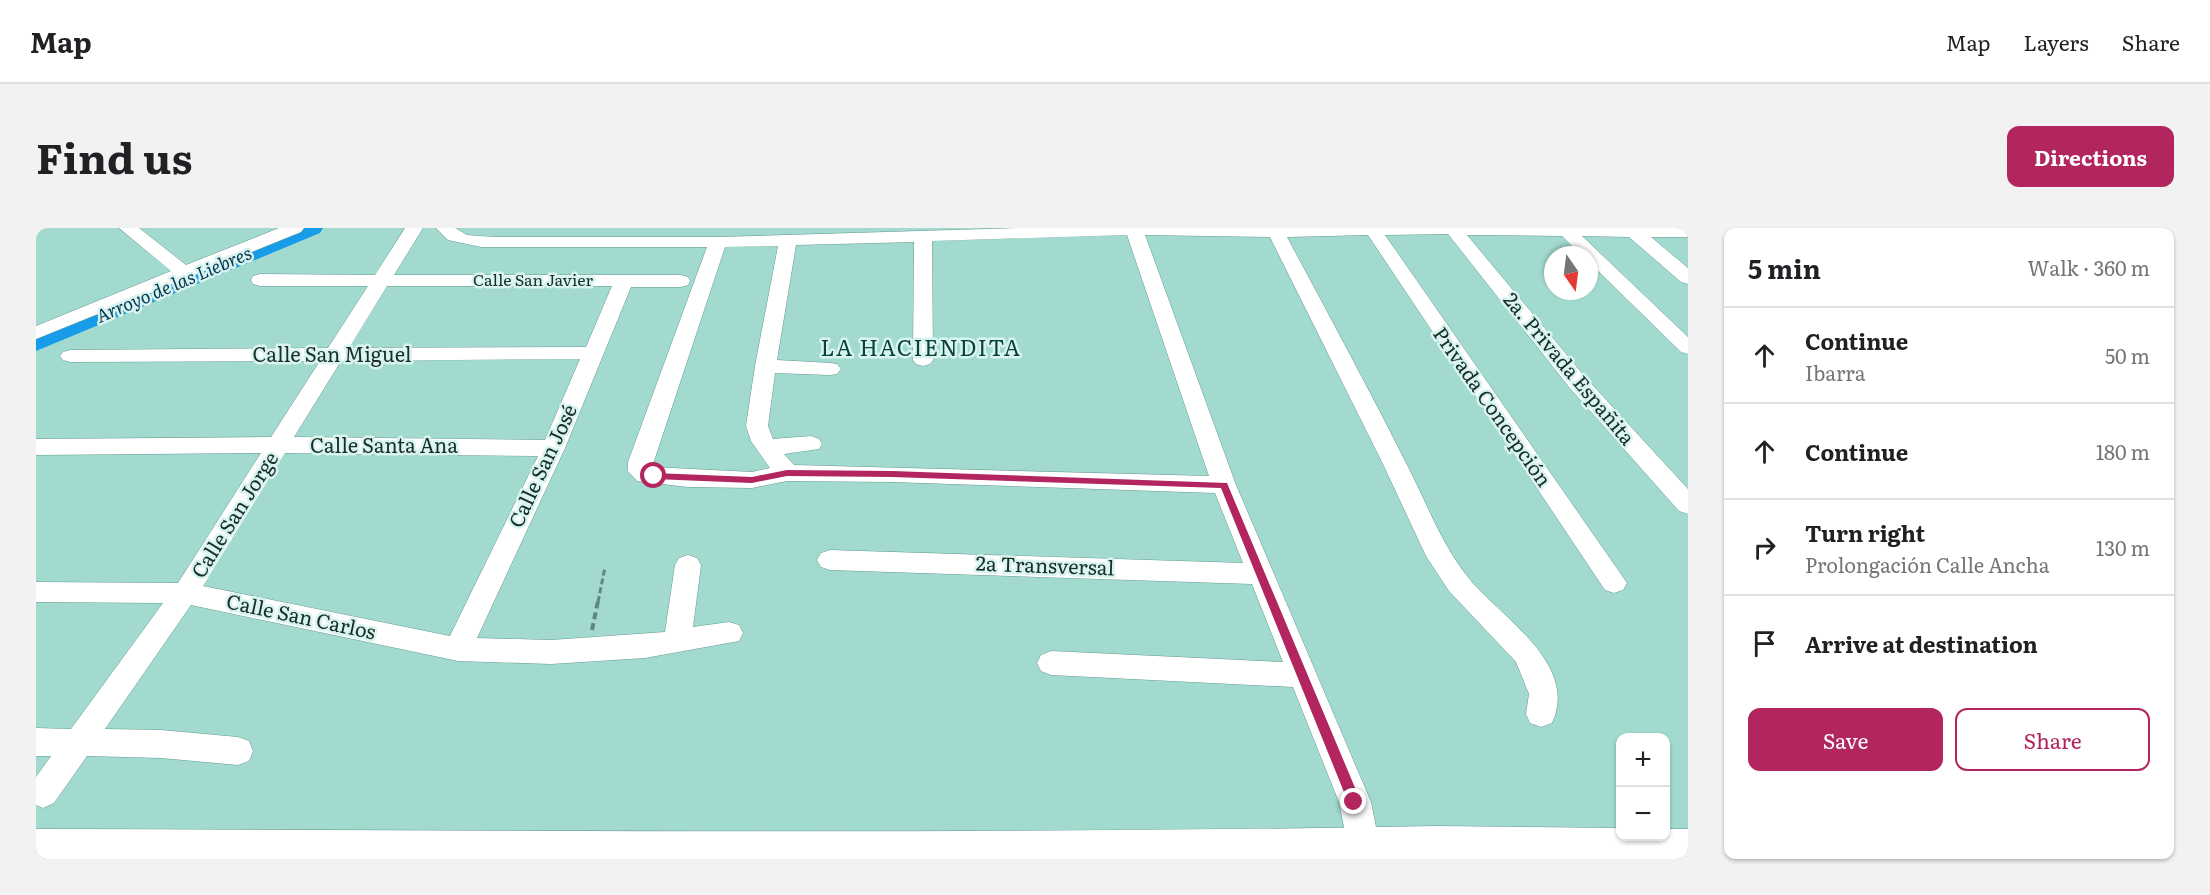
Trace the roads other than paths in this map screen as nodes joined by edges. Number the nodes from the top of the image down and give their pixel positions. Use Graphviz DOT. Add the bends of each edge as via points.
graph roads {
  1 [pos="128,228"];
  2 [pos="295,228"];
  3 [pos="414,228"];
  4 [pos="445,228"];
  5 [pos="1430,229"];
  6 [pos="1134,230"];
  7 [pos="1372,230"];
  8 [pos="1454,230"];
  9 [pos="1567,231"];
  10 [pos="1633,231"];
  11 [pos="1276,232"];
  12 [pos="1688,232"];
  13 [pos="923,237"];
  14 [pos="788,241"];
  15 [pos="718,242"];
  16 [pos="175,276"];
  17 [pos="1688,278"];
  18 [pos="384,279"];
  19 [pos="260,280"];
  20 [pos="624,280"];
  21 [pos="681,281"];
  22 [pos="36,333"];
  23 [pos="1688,348"];
  24 [pos="594,353"];
  25 [pos="337,355"];
  26 [pos="70,356"];
  27 [pos="923,360"];
  28 [pos="765,366"];
  29 [pos="830,369"];
  30 [pos="811,444"];
  31 [pos="279,445"];
  32 [pos="36,447"];
  33 [pos="553,447"];
  34 [pos="767,447"];
  35 [pos="782,474"];
  36 [pos="1224,485"];
  37 [pos="1688,505"];
  38 [pos="830,560"];
  39 [pos="688,566"];
  40 [pos="1261,574"];
  41 [pos="1614,582"];
  42 [pos="36,592"];
  43 [pos="185,593"];
  44 [pos="729,633"];
  45 [pos="677,642"];
  46 [pos="458,649"];
  47 [pos="1051,663"];
  48 [pos="1303,675"];
  49 [pos="1541,714"];
  50 [pos="79,741"];
  51 [pos="36,742"];
  52 [pos="238,751"];
  53 [pos="43,793"];
  54 [pos="36,849"];
  55 [pos="1688,849"];
  56 [pos="1357,853"];
  1 -- 16 [label="street" via="176,265"];
  2 -- 16 [label="street"];
  3 -- 18 [label="street, Calle San Jorge"];
  4 -- 15 [label="street" via="461,238 494,242"];
  5 -- 7 [label="street"];
  5 -- 8 [label="street"];
  6 -- 11 [label="street"];
  6 -- 13 [label="street"];
  6 -- 36 [label="street"];
  7 -- 11 [label="street"];
  7 -- 41 [label="street, Privada Concepción"];
  8 -- 9 [label="street"];
  8 -- 37 [label="street, 2a. Privada Españita" via="1577,382"];
  9 -- 10 [label="street"];
  9 -- 23 [label="street"];
  10 -- 12 [label="street"];
  10 -- 17 [label="street"];
  11 -- 49 [label="street" via="1435,549 1458,584 1532,664 1544,694"];
  13 -- 14 [label="street"];
  13 -- 27 [label="street"];
  14 -- 15 [label="street"];
  14 -- 28 [label="street"];
  15 -- 35 [label="street" via="640,471 654,476 752,480"];
  16 -- 22 [label="street"];
  18 -- 19 [label="street, Calle San Javier"];
  18 -- 20 [label="street, Calle San Javier"];
  18 -- 25 [label="street, Calle San Jorge"];
  20 -- 21 [label="street, Calle San Javier"];
  20 -- 24 [label="street, Calle San José"];
  24 -- 25 [label="street, Calle San Miguel"];
  24 -- 33 [label="street, Calle San José"];
  25 -- 26 [label="street, Calle San Miguel"];
  25 -- 31 [label="street, Calle San Jorge"];
  28 -- 29 [label="street"];
  28 -- 34 [label="street" via="757,426"];
  30 -- 34 [label="street"];
  31 -- 32 [label="street, Calle Santa Ana"];
  31 -- 33 [label="street, Calle Santa Ana"];
  31 -- 43 [label="street, Calle San Jorge"];
  33 -- 46 [label="street, Calle San José"];
  34 -- 35 [label="street"];
  35 -- 36 [label="street" via="904,474"];
  36 -- 40 [label="street"];
  38 -- 40 [label="street, 2a Transversal"];
  39 -- 45 [label="street"];
  40 -- 48 [label="street"];
  42 -- 43 [label="street, Calle San Carlos"];
  43 -- 46 [label="street, Calle San Carlos"];
  43 -- 50 [label="street, Calle San Jorge"];
  44 -- 45 [label="street, Calle San Carlos"];
  45 -- 46 [label="street, Calle San Carlos" via="519,652"];
  47 -- 48 [label="street"];
  48 -- 56 [label="street" via="1354,802 1360,827"];
  50 -- 51 [label="street"];
  50 -- 52 [label="street"];
  50 -- 53 [label="street, Calle San Jorge"];
  54 -- 56 [label="main road"];
  55 -- 56 [label="main road" via="1436,846"];
}
